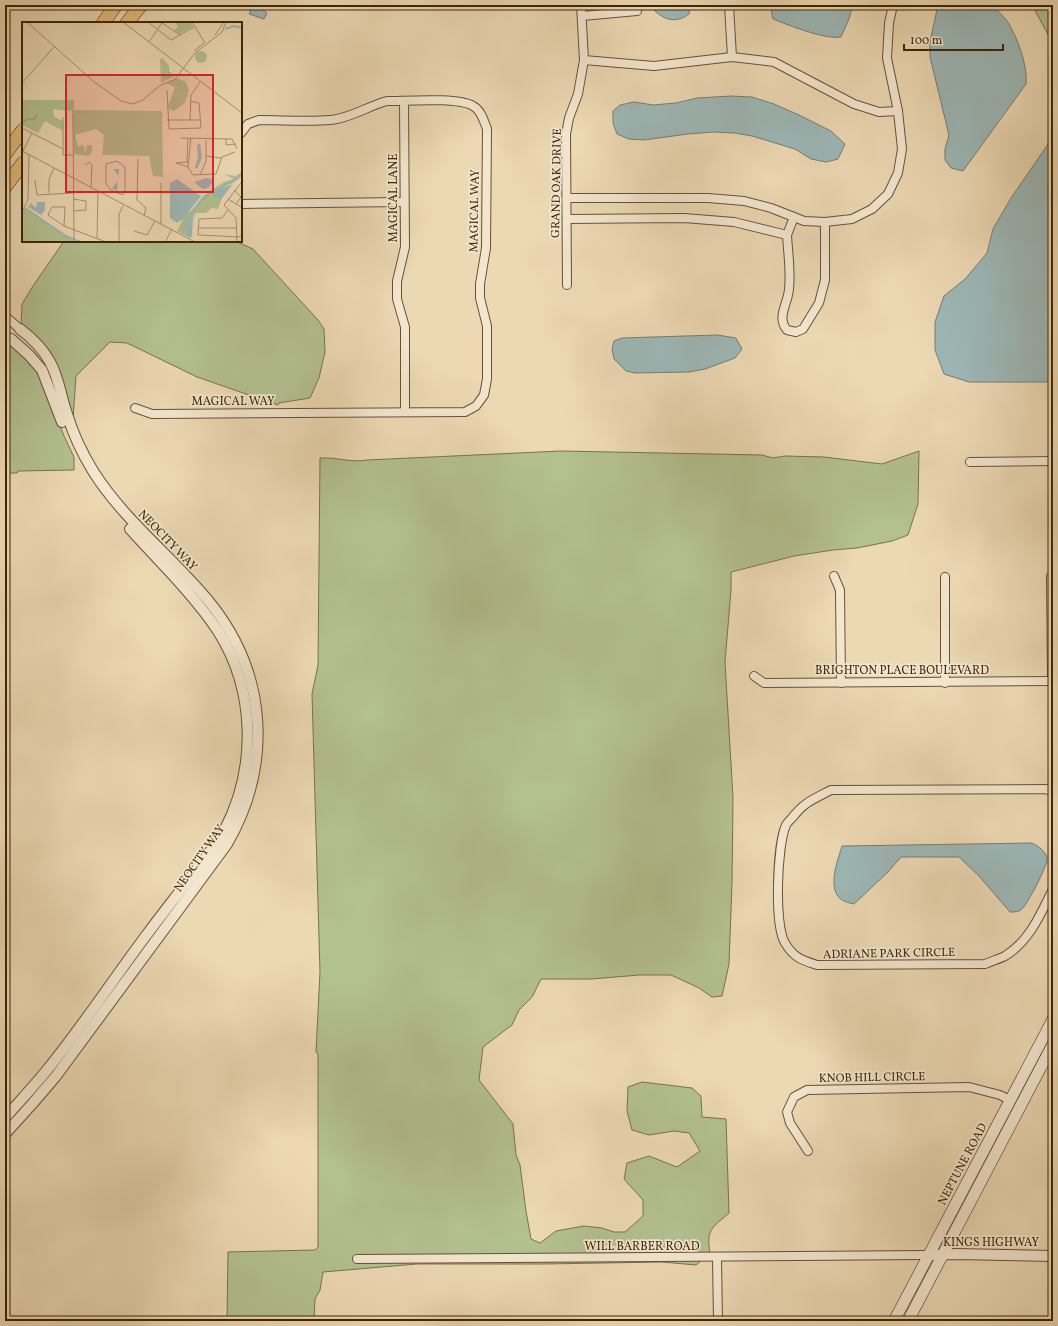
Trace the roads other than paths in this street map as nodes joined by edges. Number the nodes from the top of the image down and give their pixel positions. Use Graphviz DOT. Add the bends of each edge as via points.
graph roads {
  1 [pos="116,5"];
  2 [pos="581,5"];
  3 [pos="729,5"];
  4 [pos="893,5"];
  5 [pos="637,11"];
  6 [pos="582,16"];
  7 [pos="104,22"];
  8 [pos="732,57"];
  9 [pos="584,60"];
  10 [pos="404,101"];
  11 [pos="898,111"];
  12 [pos="22,131"];
  13 [pos="242,132"];
  14 [pos="5,154"];
  15 [pos="22,164"];
  16 [pos="5,187"];
  17 [pos="567,198"];
  18 [pos="404,202"];
  19 [pos="242,204"];
  20 [pos="794,216"];
  21 [pos="567,219"];
  22 [pos="825,222"];
  23 [pos="787,235"];
  24 [pos="567,285"];
  25 [pos="5,316"];
  26 [pos="20,329"];
  27 [pos="8,337"];
  28 [pos="135,408"];
  29 [pos="405,412"];
  30 [pos="1053,461"];
  31 [pos="970,462"];
  32 [pos="834,576"];
  33 [pos="1051,576"];
  34 [pos="945,577"];
  35 [pos="754,676"];
  36 [pos="1053,681"];
  37 [pos="841,683"];
  38 [pos="945,683"];
  39 [pos="1053,792"];
  40 [pos="240,806"];
  41 [pos="1053,889"];
  42 [pos="153,927"];
  43 [pos="162,933"];
  44 [pos="1053,1019"];
  45 [pos="1048,1038"];
  46 [pos="1053,1044"];
  47 [pos="1010,1100"];
  48 [pos="5,1118"];
  49 [pos="5,1134"];
  50 [pos="808,1151"];
  51 [pos="928,1255"];
  52 [pos="943,1255"];
  53 [pos="1053,1256"];
  54 [pos="717,1258"];
  55 [pos="357,1259"];
  56 [pos="718,1321"];
  57 [pos="894,1321"];
  58 [pos="908,1321"];
  1 -- 7 [label="highway"];
  2 -- 6 [label="street, GRAND OAK DRIVE"];
  3 -- 8 [label="street"];
  4 -- 11 [label="street" via="887,58"];
  5 -- 6 [label="street"];
  6 -- 9 [label="street, GRAND OAK DRIVE"];
  8 -- 9 [label="street" via="654,66"];
  8 -- 11 [label="street" via="774,62 854,104 879,112"];
  9 -- 17 [label="street, GRAND OAK DRIVE" via="578,94 566,134"];
  10 -- 13 [label="street, MAGICAL WAY" via="387,101 331,120 259,120 248,124"];
  10 -- 18 [label="street, MAGICAL LANE"];
  10 -- 29 [label="street, MAGICAL WAY" via="457,101 473,106 481,115 487,129 486,248 480,284 480,298 487,326 487,379 484,395 476,406 465,412"];
  11 -- 22 [label="street" via="902,149 898,173 888,194 872,208 852,219"];
  12 -- 14 [label="highway"];
  15 -- 16 [label="highway"];
  17 -- 20 [label="street" via="708,198 744,201"];
  17 -- 21 [label="street, GRAND OAK DRIVE"];
  18 -- 19 [label="street"];
  18 -- 29 [label="street, MAGICAL LANE" via="405,247 397,281 397,299 405,327"];
  20 -- 22 [label="street" via="804,220"];
  20 -- 23 [label="street"];
  21 -- 23 [label="street" via="684,218 734,222"];
  21 -- 24 [label="street, GRAND OAK DRIVE"];
  22 -- 23 [label="street" via="824,280 819,303 803,329 796,332 787,330 782,325 789,289"];
  25 -- 26 [label="street"];
  26 -- 40 [label="street, NEOCITY WAY" via="34,341 50,361 73,432 104,488 211,604 236,644 251,679 258,727 255,771"];
  27 -- 40 [label="street, NEOCITY WAY" via="42,370 68,435 97,488 117,515 205,613 219,632 232,658 242,689 248,728"];
  28 -- 29 [label="street, MAGICAL WAY" via="152,414"];
  30 -- 31 [label="street"];
  32 -- 37 [label="street" via="840,590"];
  33 -- 36 [label="street"];
  34 -- 38 [label="street"];
  35 -- 37 [label="street, BRIGHTON PLACE BOULEVARD" via="764,683"];
  36 -- 38 [label="street, BRIGHTON PLACE BOULEVARD"];
  37 -- 38 [label="street, BRIGHTON PLACE BOULEVARD"];
  39 -- 41 [label="street, ADRIANE PARK CIRCLE" via="1046,789 831,790 805,803 786,825 779,861 779,920 785,943 798,959 817,965 985,964 1005,956 1024,942"];
  40 -- 42 [label="street, NEOCITY WAY" via="210,852"];
  40 -- 43 [label="street, NEOCITY WAY" via="238,826 227,844"];
  42 -- 43 [label="street"];
  42 -- 48 [label="street, NEOCITY WAY" via="48,1069"];
  43 -- 49 [label="street, NEOCITY WAY" via="56,1076"];
  44 -- 45 [label="main road, NEPTUNE ROAD"];
  45 -- 47 [label="main road, NEPTUNE ROAD"];
  46 -- 52 [label="main road, NEPTUNE ROAD"];
  47 -- 50 [label="street, KNOB HILL CIRCLE" via="969,1087 807,1090 794,1097 787,1112 790,1123"];
  47 -- 51 [label="main road, NEPTUNE ROAD"];
  51 -- 52 [label="street, KINGS HIGHWAY"];
  51 -- 54 [label="street, WILL BARBER ROAD"];
  51 -- 57 [label="main road, NEPTUNE ROAD"];
  52 -- 53 [label="street, KINGS HIGHWAY"];
  52 -- 58 [label="main road, NEPTUNE ROAD"];
  54 -- 55 [label="street, WILL BARBER ROAD"];
  54 -- 56 [label="street"];
}
